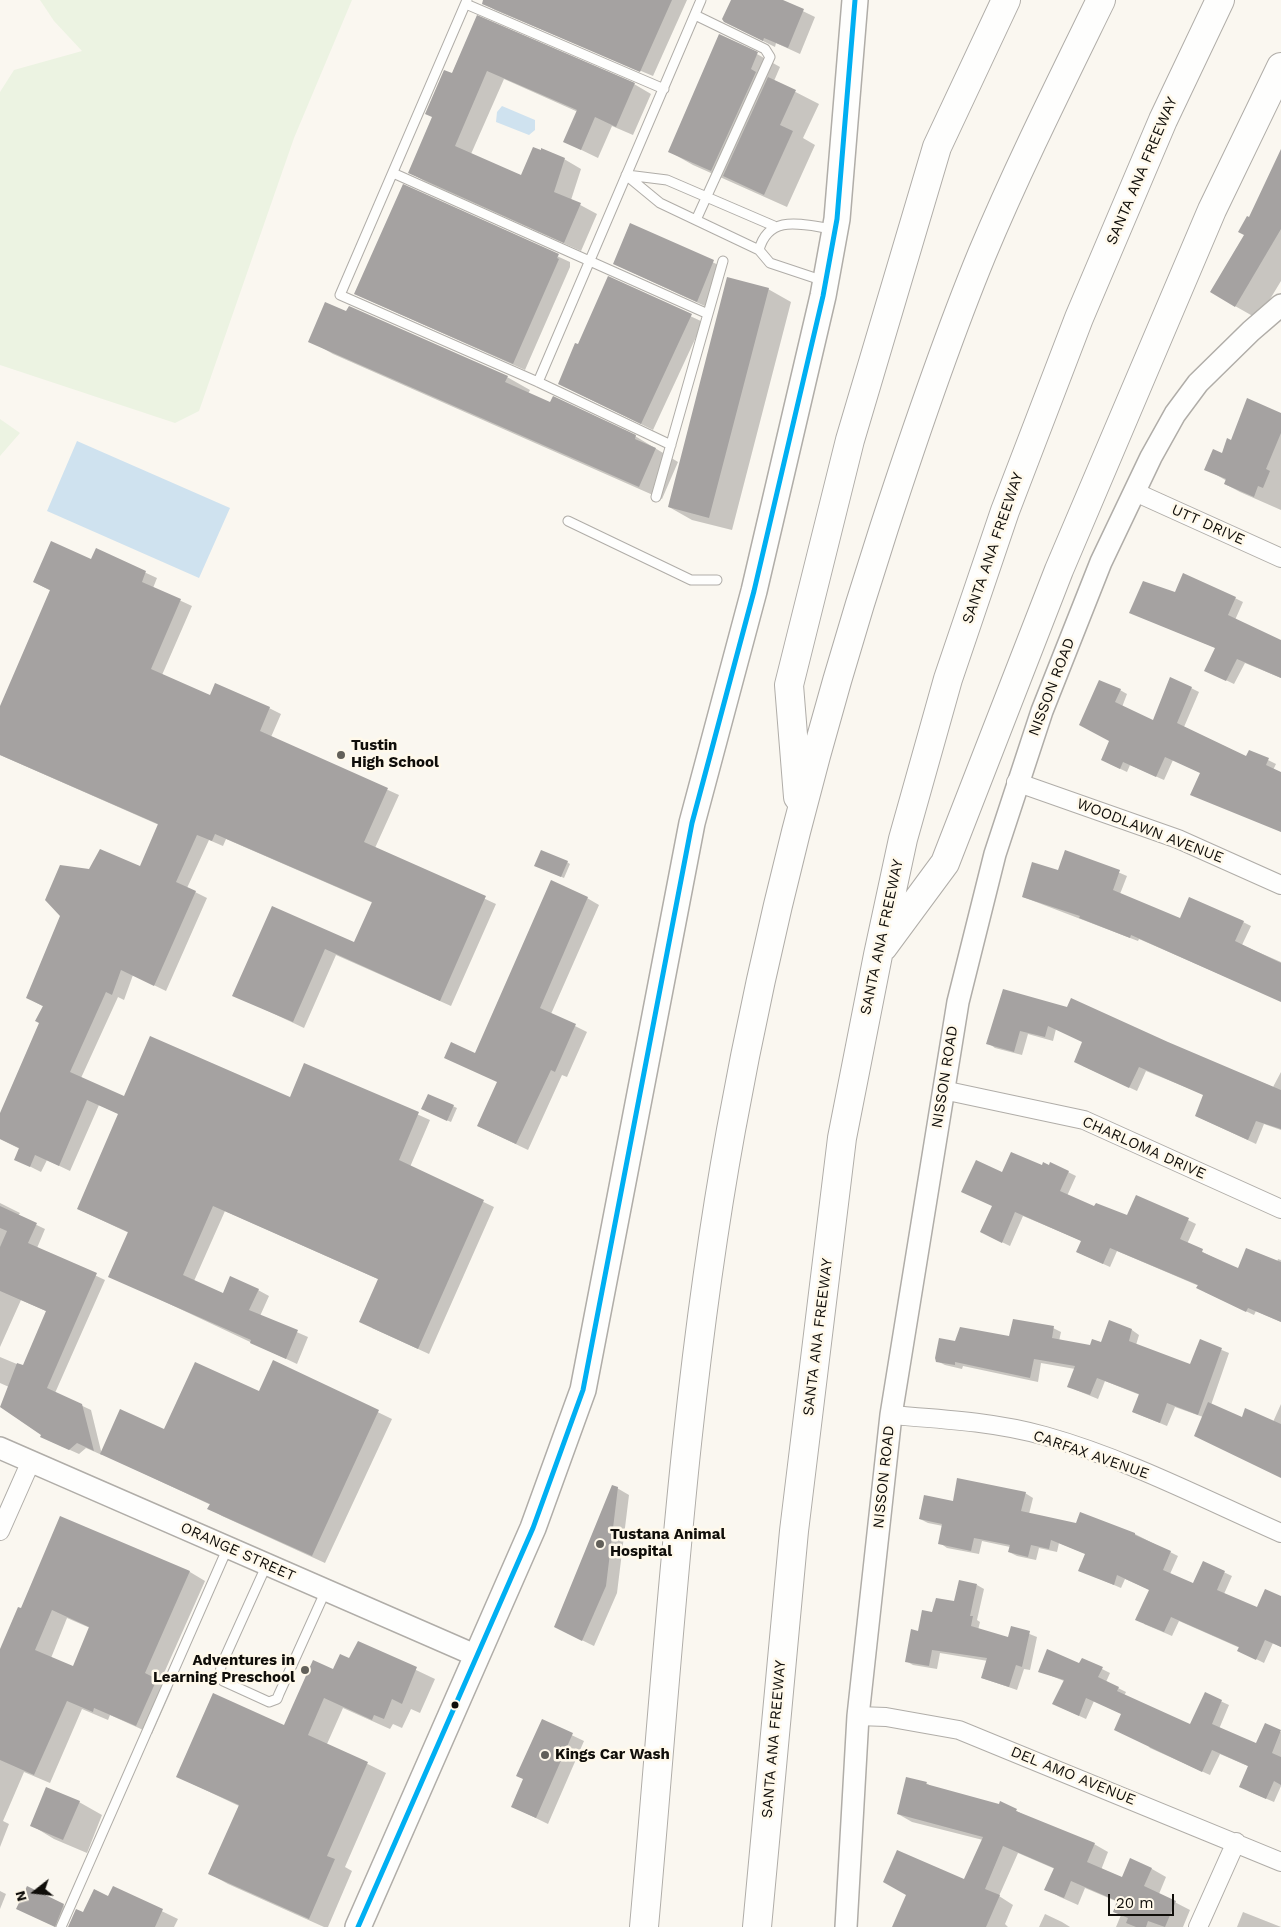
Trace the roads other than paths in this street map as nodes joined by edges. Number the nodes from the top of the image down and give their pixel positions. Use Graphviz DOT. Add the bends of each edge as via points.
graph roads {
  1 [pos="702,0"];
  2 [pos="855,0"];
  3 [pos="1006,0"];
  4 [pos="1101,0"];
  5 [pos="1220,0"];
  6 [pos="467,2"];
  7 [pos="695,15"];
  8 [pos="1281,67"];
  9 [pos="664,89"];
  10 [pos="393,173"];
  11 [pos="626,175"];
  12 [pos="706,197"];
  13 [pos="696,220"];
  14 [pos="774,226"];
  15 [pos="836,230"];
  16 [pos="759,250"];
  17 [pos="590,261"];
  18 [pos="723,261"];
  19 [pos="826,281"];
  20 [pos="1280,309"];
  21 [pos="708,314"];
  22 [pos="538,382"];
  23 [pos="671,445"];
  24 [pos="1134,492"];
  25 [pos="656,497"];
  26 [pos="568,521"];
  27 [pos="1281,558"];
  28 [pos="717,580"];
  29 [pos="1016,782"];
  30 [pos="800,813"];
  31 [pos="1281,885"];
  32 [pos="878,955"];
  33 [pos="943,1090"];
  34 [pos="1281,1208"];
  35 [pos="891,1415"];
  36 [pos="0,1448"];
  37 [pos="31,1461"];
  38 [pos="0,1531"];
  39 [pos="1281,1533"];
  40 [pos="228,1547"];
  41 [pos="267,1564"];
  42 [pos="326,1590"];
  43 [pos="477,1656"];
  44 [pos="858,1716"];
  45 [pos="1236,1842"];
  46 [pos="1281,1862"];
  47 [pos="61,1927"];
  48 [pos="358,1927"];
  49 [pos="644,1927"];
  50 [pos="756,1927"];
  51 [pos="846,1927"];
  52 [pos="1198,1927"];
  1 -- 7 [label="lane"];
  2 -- 15 [label="main road"];
  3 -- 30 [label="highway" via="937,147 850,440 789,685"];
  4 -- 30 [label="highway" via="982,254 922,411 858,608"];
  5 -- 32 [label="highway, SANTA ANA FREEWAY" via="1163,120 1078,318 1004,511 948,679 903,839"];
  6 -- 9 [label="lane"];
  6 -- 10 [label="lane"];
  7 -- 9 [label="lane"];
  7 -- 12 [label="lane" via="765,49 770,57"];
  8 -- 32 [label="highway" via="1212,210 1063,561 945,862"];
  9 -- 11 [label="lane"];
  10 -- 17 [label="lane"];
  10 -- 22 [label="lane" via="340,296"];
  11 -- 12 [label="lane" via="667,180"];
  11 -- 13 [label="lane" via="660,203"];
  11 -- 17 [label="lane"];
  12 -- 13 [label="lane"];
  12 -- 14 [label="lane"];
  13 -- 16 [label="lane"];
  14 -- 15 [label="lane" via="796,224"];
  14 -- 16 [label="lane" via="763,236"];
  15 -- 19 [label="main road"];
  16 -- 19 [label="lane" via="770,263"];
  17 -- 21 [label="lane"];
  17 -- 22 [label="lane"];
  18 -- 21 [label="lane"];
  19 -- 43 [label="main road" via="754,591 692,823 583,1390 533,1528"];
  20 -- 24 [label="street, NISSON ROAD" via="1198,383 1175,414"];
  21 -- 23 [label="lane"];
  22 -- 23 [label="lane"];
  23 -- 25 [label="lane"];
  24 -- 27 [label="street, UTT DRIVE"];
  24 -- 29 [label="street, NISSON ROAD" via="1085,603"];
  26 -- 28 [label="lane" via="691,580"];
  29 -- 31 [label="street, WOODLAWN AVENUE" via="1178,838"];
  29 -- 33 [label="street, NISSON ROAD" via="994,854 960,993"];
  30 -- 49 [label="highway" via="730,1131 706,1290 688,1432"];
  32 -- 50 [label="highway, SANTA ANA FREEWAY" via="839,1168 794,1531"];
  33 -- 34 [label="street, CHARLOMA DRIVE" via="1084,1120"];
  33 -- 35 [label="street, NISSON ROAD"];
  35 -- 39 [label="street, CARFAX AVENUE" via="1010,1428 1044,1436 1128,1465"];
  35 -- 44 [label="street, NISSON ROAD"];
  36 -- 37 [label="street, ORANGE STREET"];
  37 -- 38 [label="street"];
  37 -- 40 [label="street, ORANGE STREET"];
  40 -- 41 [label="street, ORANGE STREET"];
  40 -- 47 [label="lane"];
  41 -- 42 [label="street, ORANGE STREET"];
  41 -- 42 [label="lane" via="221,1666 223,1682 269,1702 276,1699"];
  42 -- 43 [label="street, ORANGE STREET"];
  43 -- 48 [label="main road"];
  44 -- 45 [label="street, DEL AMO AVENUE" via="886,1717 959,1730"];
  44 -- 51 [label="street, NISSON ROAD"];
  45 -- 46 [label="street, DEL AMO AVENUE"];
  45 -- 52 [label="street"];
}
